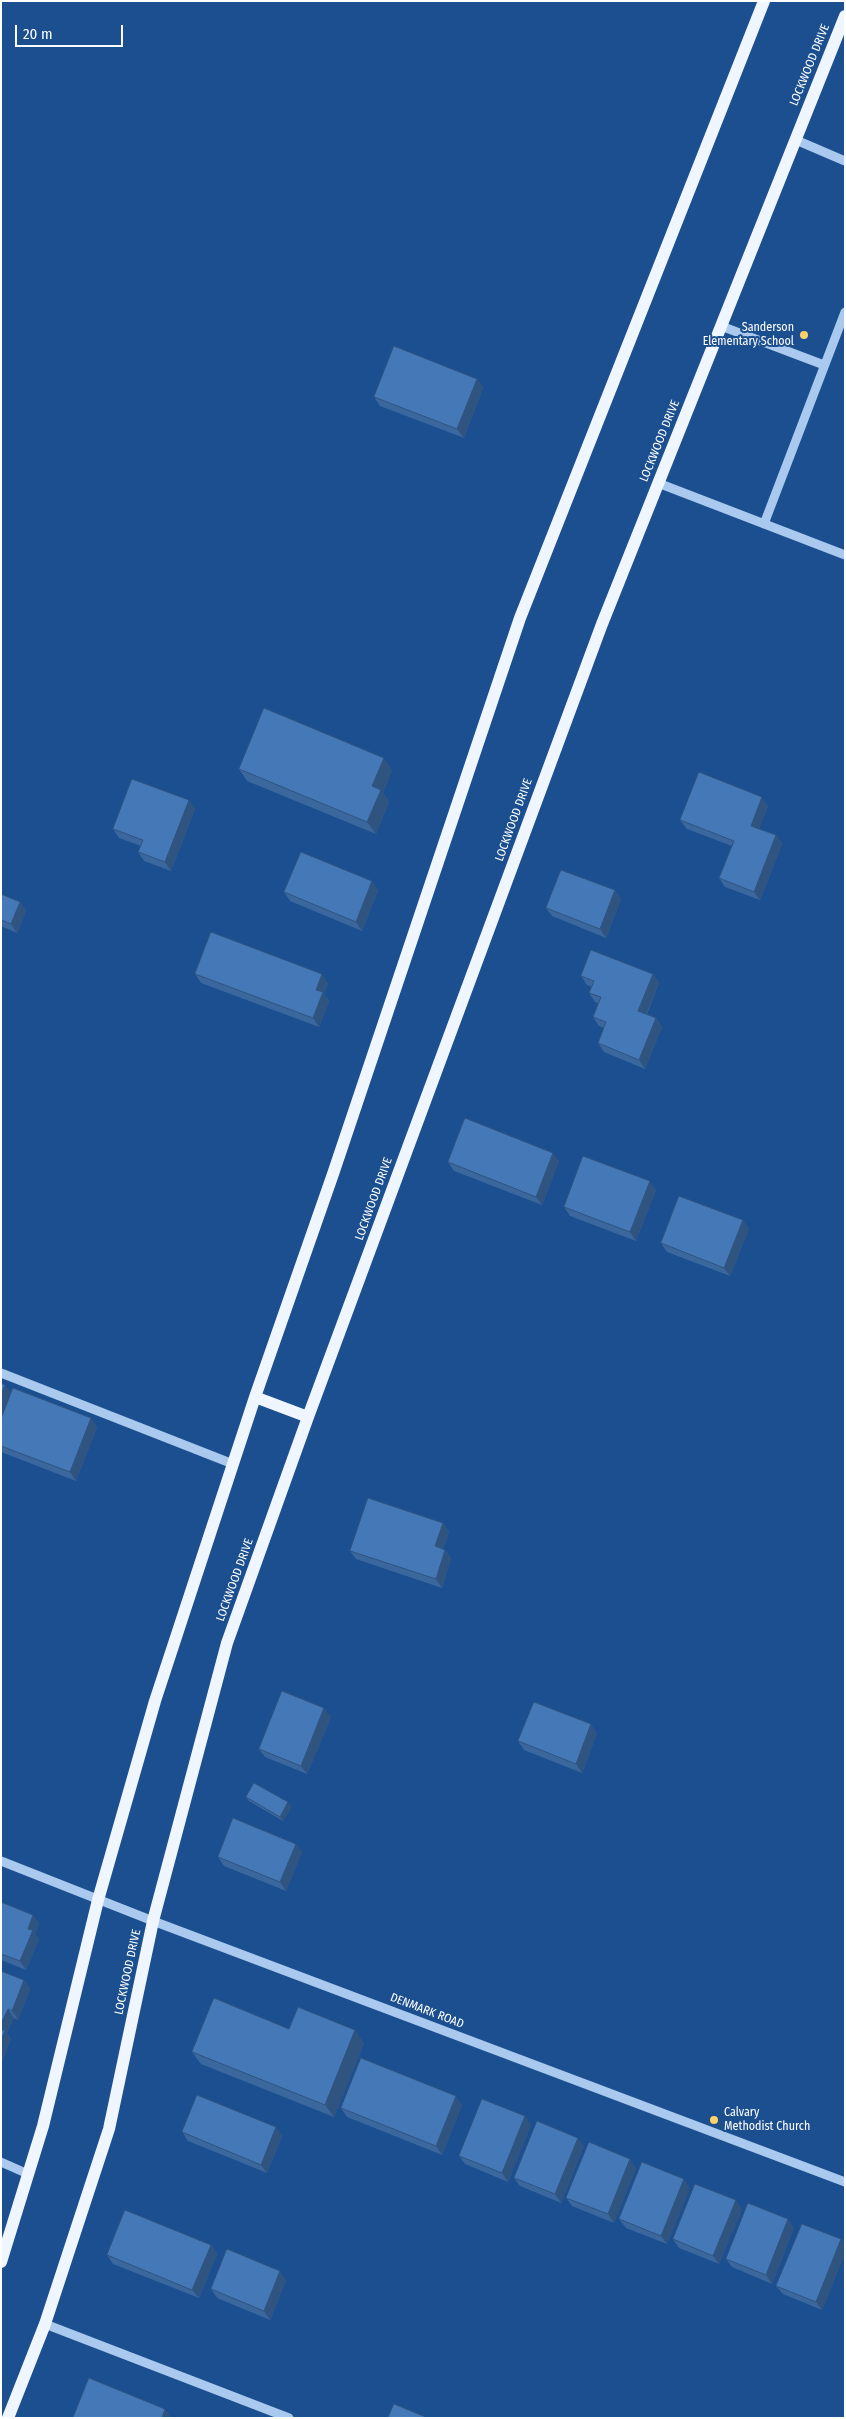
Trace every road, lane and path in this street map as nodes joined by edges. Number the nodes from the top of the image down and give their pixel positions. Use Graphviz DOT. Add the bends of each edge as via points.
graph roads {
  1 [pos="764,1"];
  2 [pos="845,16"];
  3 [pos="796,140"];
  4 [pos="845,161"];
  5 [pos="845,312"];
  6 [pos="721,326"];
  7 [pos="824,365"];
  8 [pos="658,484"];
  9 [pos="764,524"];
  10 [pos="845,555"];
  11 [pos="1,1372"];
  12 [pos="255,1397"];
  13 [pos="308,1417"];
  14 [pos="233,1464"];
  15 [pos="1,1862"];
  16 [pos="98,1900"];
  17 [pos="153,1921"];
  18 [pos="1,2162"];
  19 [pos="28,2174"];
  20 [pos="845,2182"];
  21 [pos="1,2262"];
  22 [pos="45,2324"];
  23 [pos="8,2418"];
  24 [pos="289,2418"];
  1 -- 12 [label="main road" via="520,618"];
  2 -- 3 [label="main road, LOCKWOOD DRIVE"];
  3 -- 4 [label="street"];
  3 -- 6 [label="main road, LOCKWOOD DRIVE"];
  5 -- 7 [label="street"];
  6 -- 7 [label="street"];
  6 -- 8 [label="main road, LOCKWOOD DRIVE"];
  7 -- 9 [label="street"];
  8 -- 9 [label="street"];
  8 -- 13 [label="main road, LOCKWOOD DRIVE" via="598,633"];
  9 -- 10 [label="street"];
  11 -- 14 [label="street"];
  12 -- 13 [label="main road"];
  12 -- 14 [label="main road"];
  13 -- 17 [label="main road, LOCKWOOD DRIVE" via="227,1644"];
  14 -- 16 [label="main road" via="154,1701"];
  15 -- 16 [label="street, DENMARK ROAD"];
  16 -- 17 [label="street, DENMARK ROAD"];
  16 -- 19 [label="main road" via="43,2126"];
  17 -- 20 [label="street, DENMARK ROAD"];
  17 -- 22 [label="main road, LOCKWOOD DRIVE" via="109,2129"];
  18 -- 19 [label="street"];
  19 -- 21 [label="main road"];
  22 -- 23 [label="main road, LOCKWOOD DRIVE"];
  22 -- 24 [label="street"];
}
